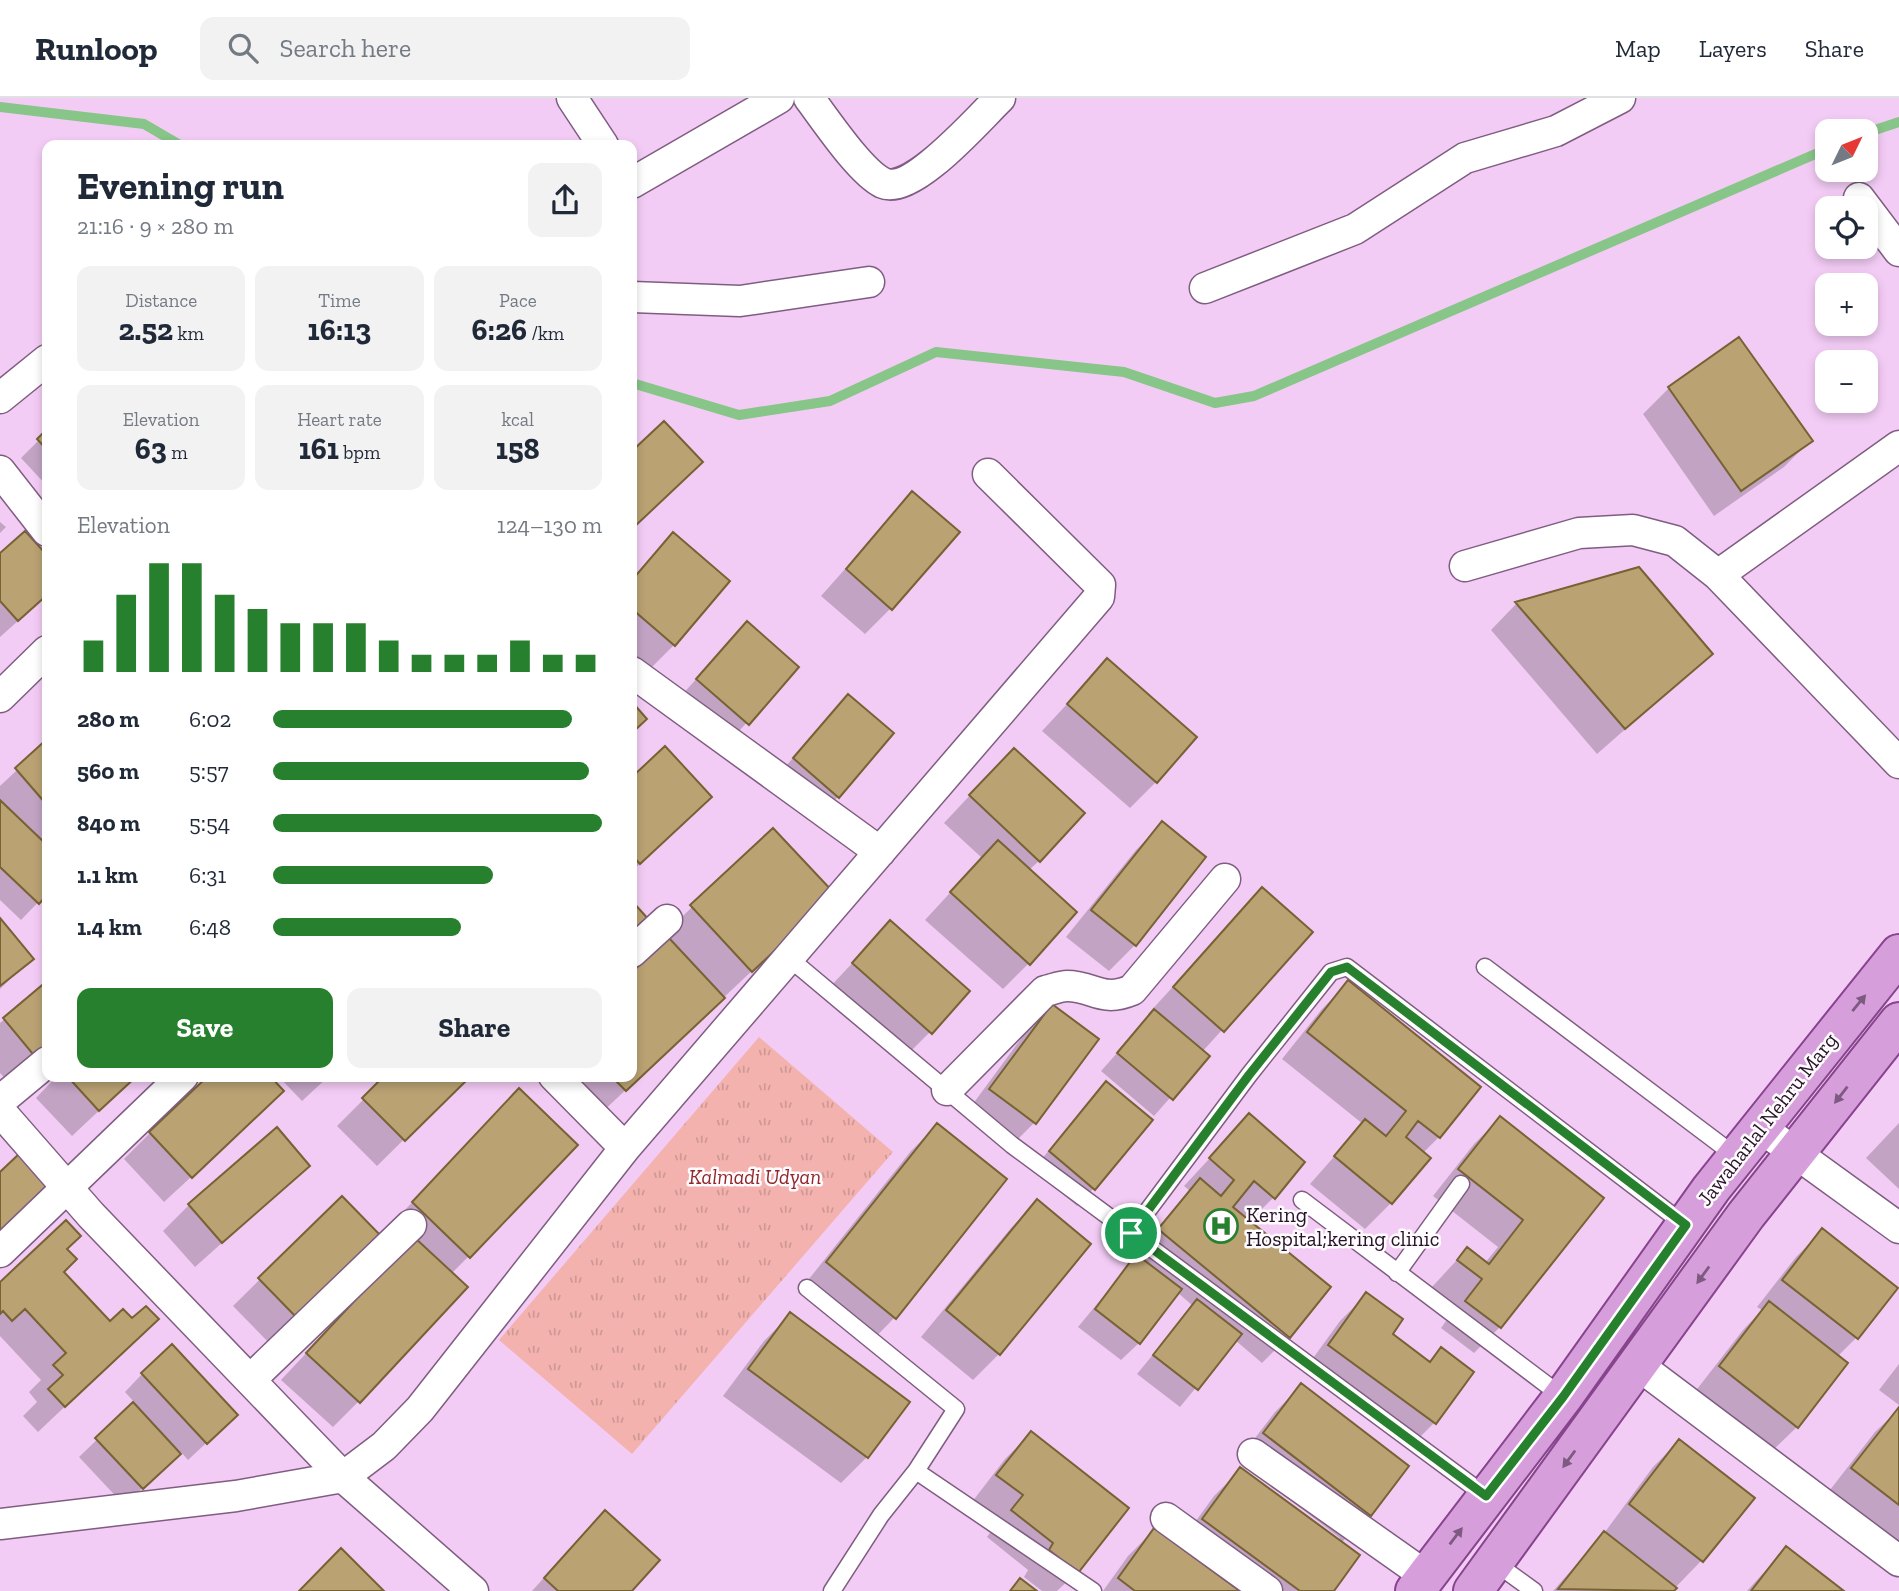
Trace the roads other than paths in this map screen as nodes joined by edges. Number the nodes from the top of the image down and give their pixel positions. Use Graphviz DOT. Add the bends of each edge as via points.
graph roads {
  1 [pos="572,98"];
  2 [pos="779,98"];
  3 [pos="809,98"];
  4 [pos="1000,98"];
  5 [pos="1620,98"];
  6 [pos="600,140"];
  7 [pos="637,180"];
  8 [pos="1878,223"];
  9 [pos="1899,251"];
  10 [pos="869,282"];
  11 [pos="1205,288"];
  12 [pos="637,298"];
  13 [pos="42,364"];
  14 [pos="0,398"];
  15 [pos="1899,446"];
  16 [pos="0,471"];
  17 [pos="988,474"];
  18 [pos="42,525"];
  19 [pos="1465,566"];
  20 [pos="1718,575"];
  21 [pos="42,656"];
  22 [pos="637,676"];
  23 [pos="0,697"];
  24 [pos="1899,763"];
  25 [pos="880,852"];
  26 [pos="1225,879"];
  27 [pos="667,920"];
  28 [pos="637,947"];
  29 [pos="1899,954"];
  30 [pos="789,958"];
  31 [pos="1485,967"];
  32 [pos="1899,1022"];
  33 [pos="42,1066"];
  34 [pos="177,1082"];
  35 [pos="560,1082"];
  36 [pos="947,1090"];
  37 [pos="0,1101"];
  38 [pos="0,1111"];
  39 [pos="1761,1128"];
  40 [pos="625,1148"];
  41 [pos="1795,1153"];
  42 [pos="1737,1157"];
  43 [pos="1461,1184"];
  44 [pos="67,1188"];
  45 [pos="1302,1200"];
  46 [pos="411,1225"];
  47 [pos="1686,1225"];
  48 [pos="1899,1228"];
  49 [pos="1131,1233"];
  50 [pos="0,1252"];
  51 [pos="1397,1273"];
  52 [pos="807,1288"];
  53 [pos="1638,1365"];
  54 [pos="250,1380"];
  55 [pos="1563,1397"];
  56 [pos="1253,1454"];
  57 [pos="916,1471"];
  58 [pos="343,1477"];
  59 [pos="1486,1496"];
  60 [pos="1166,1518"];
  61 [pos="4,1520"];
  62 [pos="1899,1561"];
  63 [pos="1484,1576"];
  64 [pos="1420,1583"];
  65 [pos="473,1591"];
  66 [pos="831,1591"];
  67 [pos="1093,1591"];
  68 [pos="1267,1591"];
  69 [pos="1534,1591"];
  1 -- 6 [label="street"];
  2 -- 7 [label="street"];
  3 -- 4 [label="street" via="856,159 883,183 903,184 923,171"];
  5 -- 11 [label="street" via="1556,131 1465,158 1355,229"];
  8 -- 9 [label="street"];
  10 -- 12 [label="street" via="740,301"];
  13 -- 14 [label="street"];
  15 -- 20 [label="street"];
  16 -- 18 [label="street"];
  17 -- 25 [label="street" via="1100,585 1099,597"];
  19 -- 20 [label="street" via="1579,533 1633,530 1675,541"];
  20 -- 24 [label="street"];
  21 -- 23 [label="street"];
  22 -- 25 [label="street"];
  25 -- 30 [label="street"];
  26 -- 36 [label="street" via="1132,990 1118,996 1067,986 1045,991"];
  27 -- 28 [label="street"];
  39 -- 29 [label="main road, Jawaharlal Nehru Marg, one-way"];
  30 -- 36 [label="lane"];
  30 -- 40 [label="street"];
  31 -- 42 [label="lane"];
  32 -- 41 [label="main road, Jawaharlal Nehru Marg, one-way"];
  33 -- 37 [label="street"];
  34 -- 44 [label="street"];
  35 -- 40 [label="street"];
  36 -- 49 [label="lane" via="1012,1145"];
  38 -- 44 [label="street"];
  39 -- 41 [label="street"];
  39 -- 42 [label="main road, Jawaharlal Nehru Marg"];
  40 -- 58 [label="street" via="420,1409 384,1446"];
  41 -- 48 [label="street"];
  41 -- 53 [label="main road, Jawaharlal Nehru Marg, one-way"];
  42 -- 47 [label="main road, Jawaharlal Nehru Marg"];
  43 -- 51 [label="lane"];
  44 -- 50 [label="street"];
  44 -- 54 [label="street"];
  45 -- 51 [label="lane"];
  46 -- 54 [label="street"];
  47 -- 49 [label="lane" via="1347,967 1331,972"];
  47 -- 55 [label="main road, Jawaharlal Nehru Marg"];
  49 -- 59 [label="lane"];
  51 -- 55 [label="lane"];
  52 -- 57 [label="lane" via="956,1409"];
  53 -- 62 [label="street"];
  53 -- 63 [label="main road, Jawaharlal Nehru Marg, one-way"];
  54 -- 58 [label="street"];
  55 -- 59 [label="main road, Jawaharlal Nehru Marg"];
  56 -- 64 [label="street"];
  57 -- 66 [label="lane"];
  57 -- 67 [label="lane"];
  58 -- 61 [label="street" via="236,1496"];
  58 -- 65 [label="street"];
  64 -- 59 [label="main road, Jawaharlal Nehru Marg, one-way"];
  60 -- 68 [label="street"];
  63 -- 69 [label="lane"];
}
